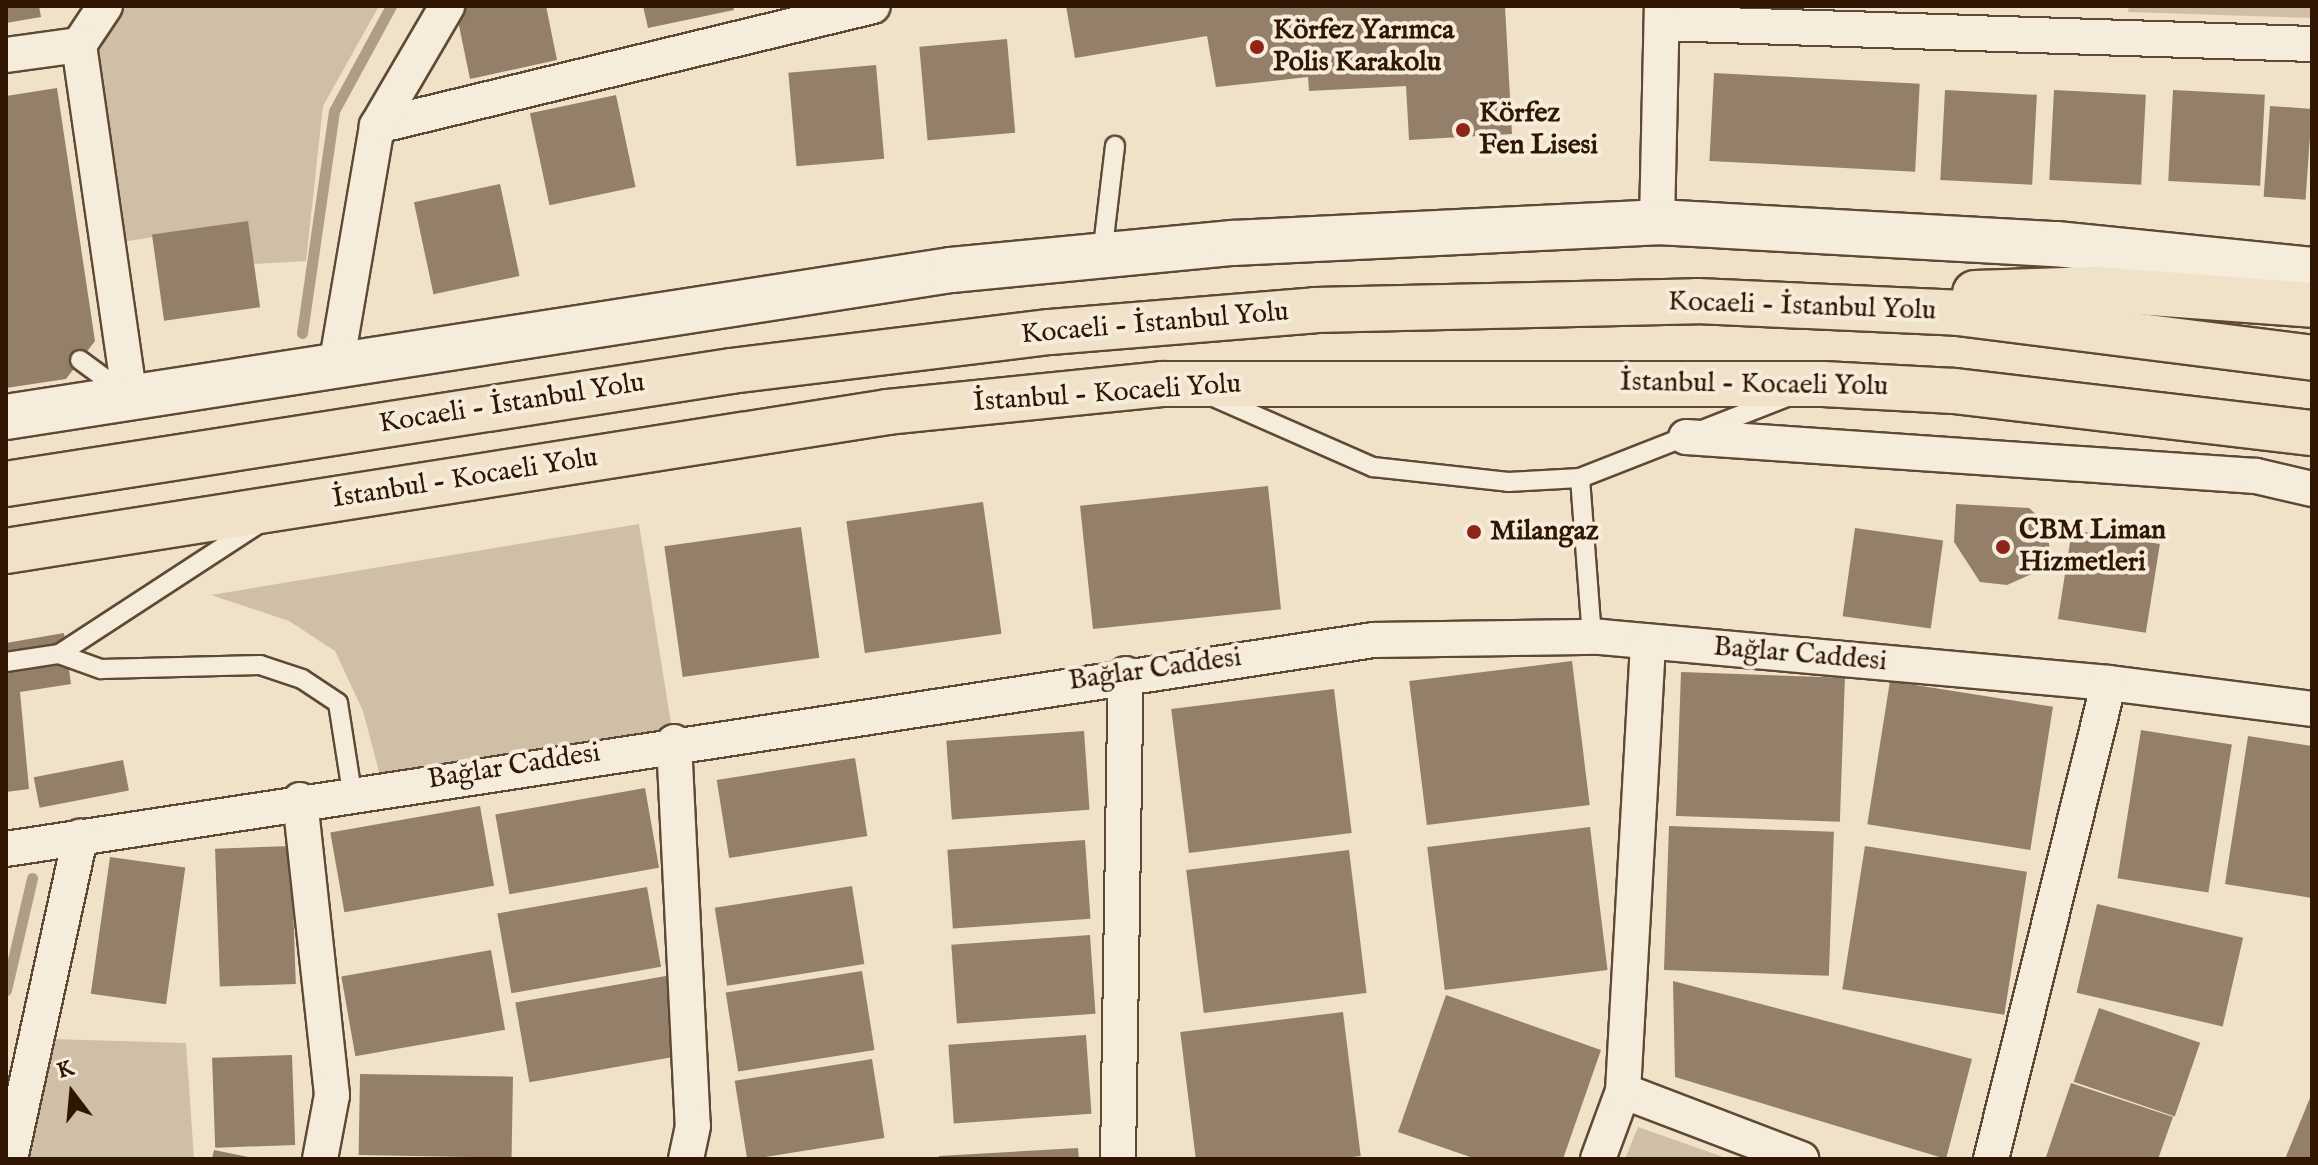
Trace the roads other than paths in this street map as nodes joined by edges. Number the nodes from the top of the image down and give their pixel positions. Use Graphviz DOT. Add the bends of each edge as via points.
graph roads {
  1 [pos="105,6"];
  2 [pos="447,6"];
  3 [pos="873,6"];
  4 [pos="1662,15"];
  5 [pos="2312,44"];
  6 [pos="79,45"];
  7 [pos="6,55"];
  8 [pos="377,126"];
  9 [pos="1115,146"];
  10 [pos="1657,222"];
  11 [pos="1102,255"];
  12 [pos="2312,270"];
  13 [pos="2312,305"];
  14 [pos="1837,307"];
  15 [pos="2312,358"];
  16 [pos="80,360"];
  17 [pos="336,366"];
  18 [pos="1162,384"];
  19 [pos="1823,384"];
  20 [pos="130,397"];
  21 [pos="6,417"];
  22 [pos="2312,433"];
  23 [pos="1686,437"];
  24 [pos="1580,478"];
  25 [pos="6,484"];
  26 [pos="2312,489"];
  27 [pos="284,508"];
  28 [pos="6,551"];
  29 [pos="1592,637"];
  30 [pos="1648,642"];
  31 [pos="59,654"];
  32 [pos="6,662"];
  33 [pos="1126,674"];
  34 [pos="2109,683"];
  35 [pos="2312,709"];
  36 [pos="674,742"];
  37 [pos="352,792"];
  38 [pos="300,800"];
  39 [pos="80,837"];
  40 [pos="6,849"];
  41 [pos="1623,1091"];
  42 [pos="10,1159"];
  43 [pos="320,1159"];
  44 [pos="686,1159"];
  45 [pos="1118,1159"];
  46 [pos="1598,1159"];
  47 [pos="1801,1159"];
  48 [pos="1991,1159"];
  1 -- 6 [label="street"];
  2 -- 8 [label="street"];
  3 -- 8 [label="street"];
  4 -- 5 [label="street"];
  4 -- 10 [label="street"];
  6 -- 7 [label="street"];
  6 -- 20 [label="street"];
  8 -- 17 [label="street"];
  9 -- 11 [label="lane"];
  10 -- 11 [label="main road"];
  10 -- 12 [label="main road" via="2056,244"];
  11 -- 17 [label="main road" via="715,304"];
  13 -- 14 [label="highway" via="2083,289"];
  14 -- 15 [label="highway, Kocaeli - İstanbul Yolu" via="2094,326"];
  14 -- 25 [label="highway, Kocaeli - İstanbul Yolu" via="1503,303 1050,332 715,374"];
  16 -- 20 [label="lane"];
  17 -- 20 [label="main road"];
  18 -- 19 [label="highway, İstanbul - Kocaeli Yolu"];
  18 -- 24 [label="lane" via="1208,395 1373,467 1508,482"];
  18 -- 27 [label="highway, İstanbul - Kocaeli Yolu" via="888,412"];
  19 -- 22 [label="highway, İstanbul - Kocaeli Yolu" via="1954,391"];
  19 -- 23 [label="lane"];
  20 -- 21 [label="main road"];
  23 -- 24 [label="lane"];
  23 -- 26 [label="street" via="2256,476"];
  24 -- 29 [label="lane"];
  27 -- 28 [label="highway, İstanbul - Kocaeli Yolu"];
  27 -- 31 [label="lane"];
  29 -- 30 [label="street, Bağlar Caddesi"];
  29 -- 33 [label="street, Bağlar Caddesi" via="1373,640"];
  30 -- 34 [label="street, Bağlar Caddesi"];
  30 -- 41 [label="street"];
  31 -- 32 [label="lane"];
  31 -- 37 [label="lane" via="101,669 260,665 302,679 338,703"];
  33 -- 36 [label="street, Bağlar Caddesi"];
  33 -- 45 [label="street"];
  34 -- 35 [label="street, Bağlar Caddesi"];
  34 -- 48 [label="street"];
  36 -- 37 [label="street, Bağlar Caddesi"];
  36 -- 44 [label="street" via="693,1126"];
  37 -- 38 [label="street, Bağlar Caddesi"];
  38 -- 39 [label="street, Bağlar Caddesi"];
  38 -- 43 [label="street" via="332,1095"];
  39 -- 40 [label="street, Bağlar Caddesi"];
  39 -- 42 [label="street"];
  41 -- 46 [label="street"];
  41 -- 47 [label="street"];
}
